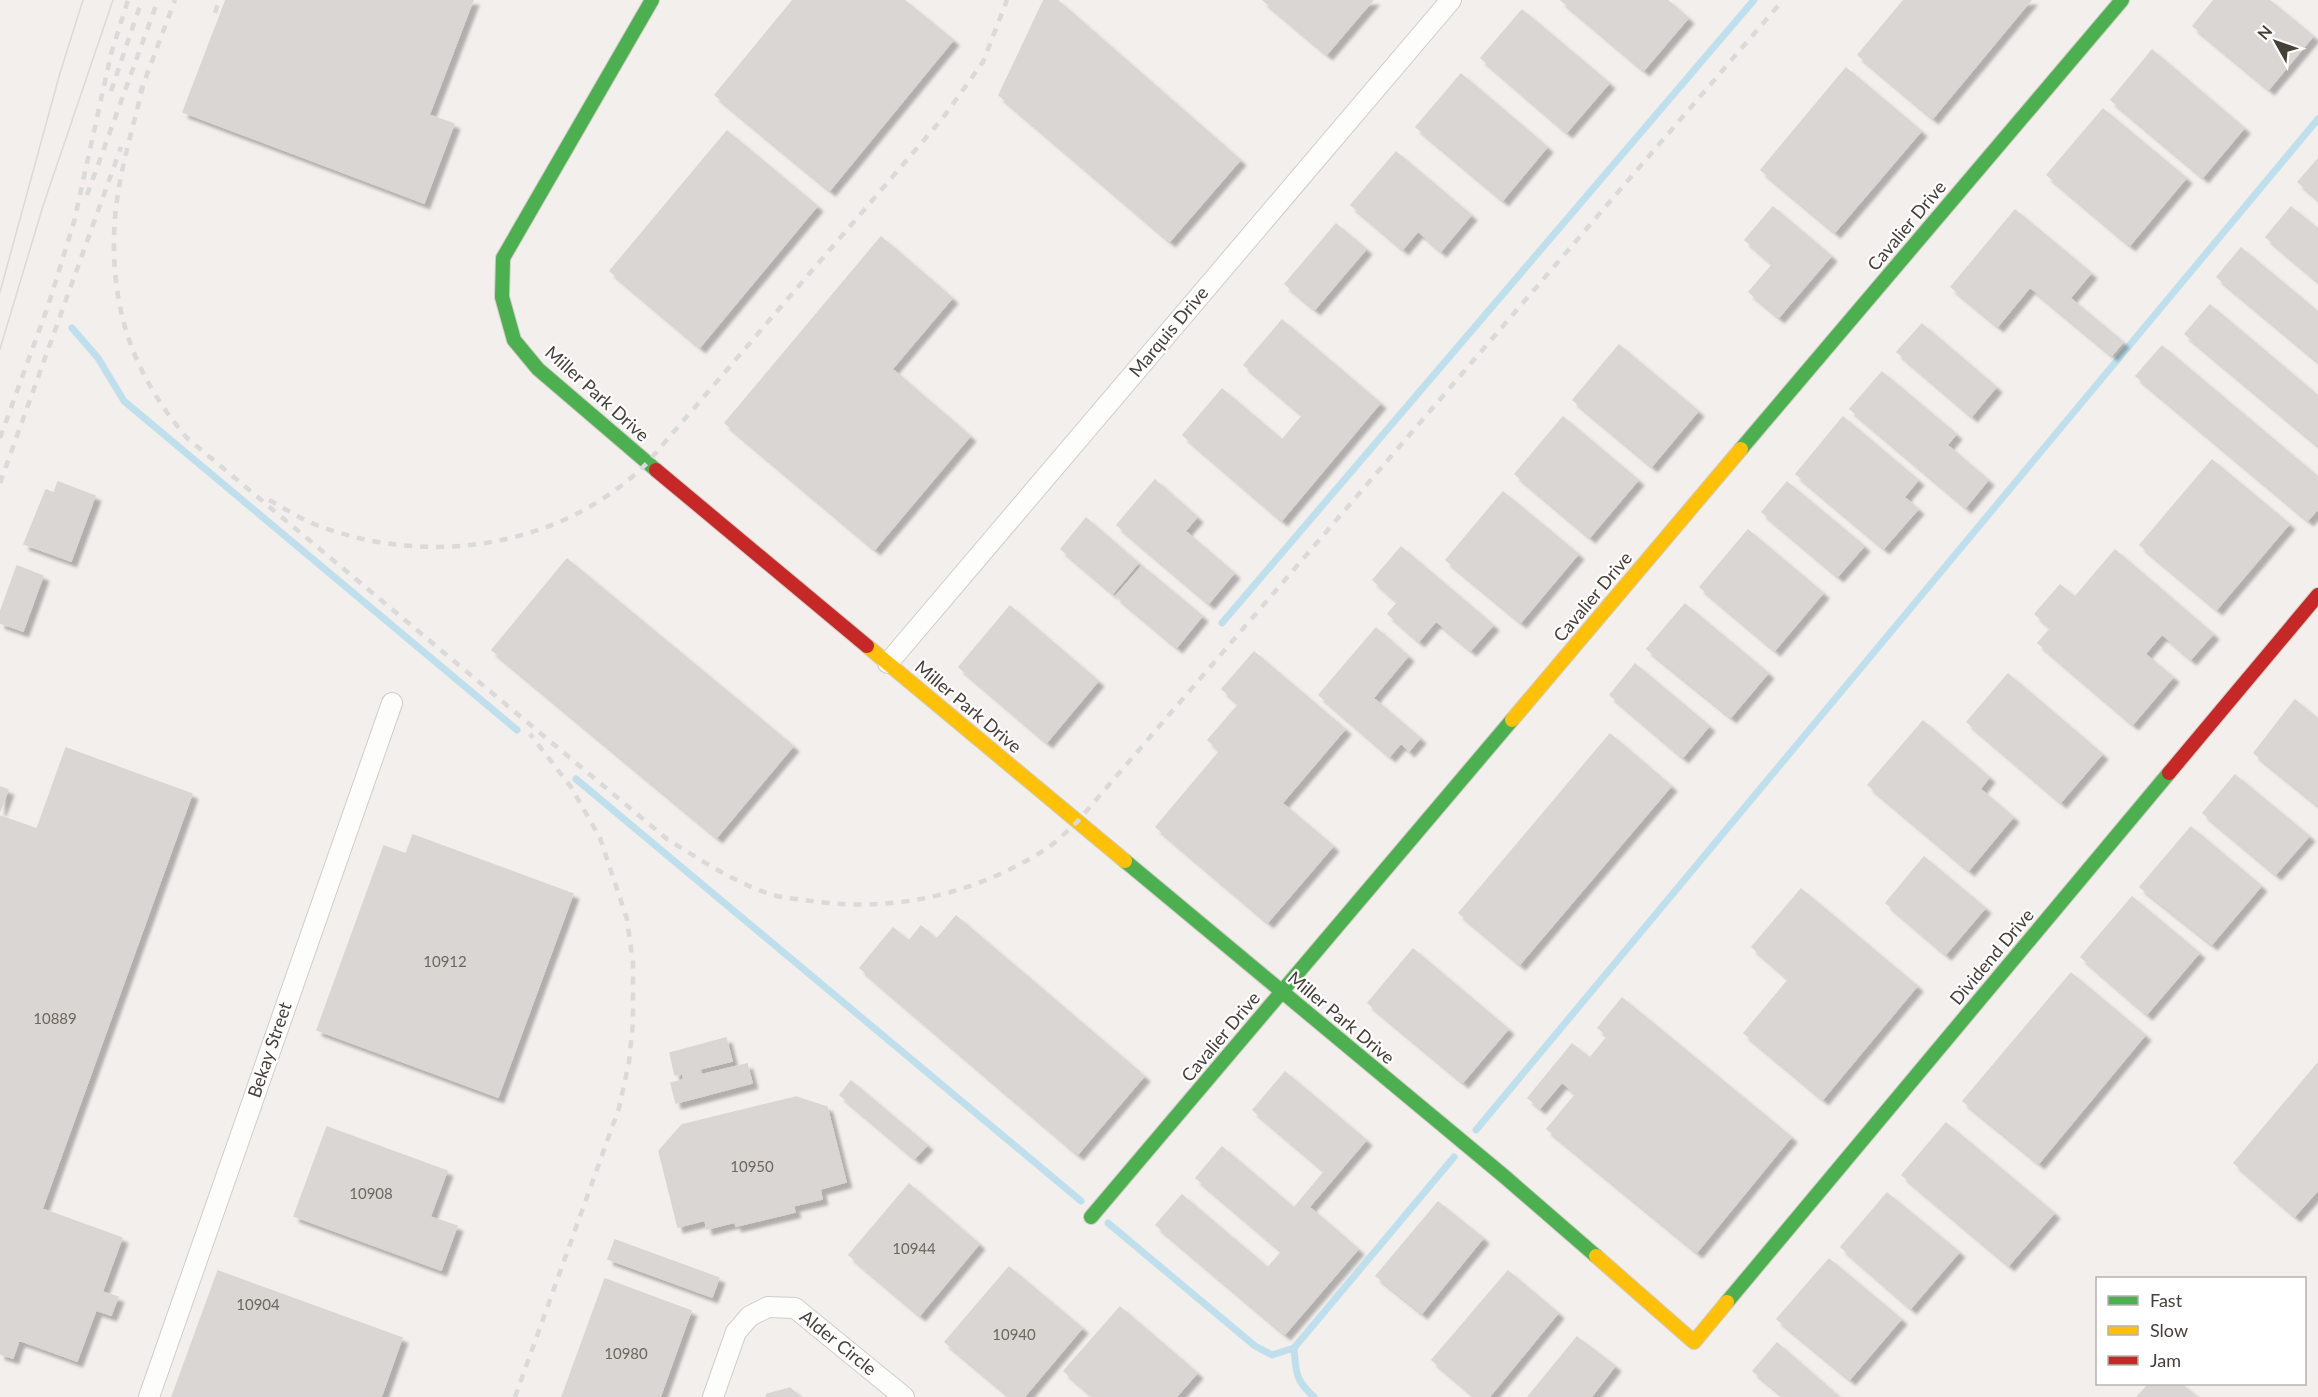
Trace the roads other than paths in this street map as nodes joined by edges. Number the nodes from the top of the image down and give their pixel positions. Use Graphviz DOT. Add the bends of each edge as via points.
graph roads {
  1 [pos="652,0"];
  2 [pos="1450,0"];
  3 [pos="2122,0"];
  4 [pos="2318,595"];
  5 [pos="888,663"];
  6 [pos="392,703"];
  7 [pos="1282,992"];
  8 [pos="1091,1217"];
  9 [pos="1694,1342"];
  10 [pos="149,1397"];
  11 [pos="713,1397"];
  12 [pos="904,1397"];
  1 -- 5 [label="street, Miller Park Drive" via="503,258 502,297 514,340 538,369"];
  2 -- 5 [label="street, Marquis Drive"];
  3 -- 7 [label="street, Cavalier Drive"];
  4 -- 9 [label="street, Dividend Drive"];
  5 -- 7 [label="street, Miller Park Drive"];
  6 -- 10 [label="street, Bekay Street"];
  7 -- 8 [label="street, Cavalier Drive"];
  7 -- 9 [label="street, Miller Park Drive" via="1505,1177"];
  11 -- 12 [label="street, Alder Circle" via="736,1332 750,1316 768,1307 795,1308"];
}
